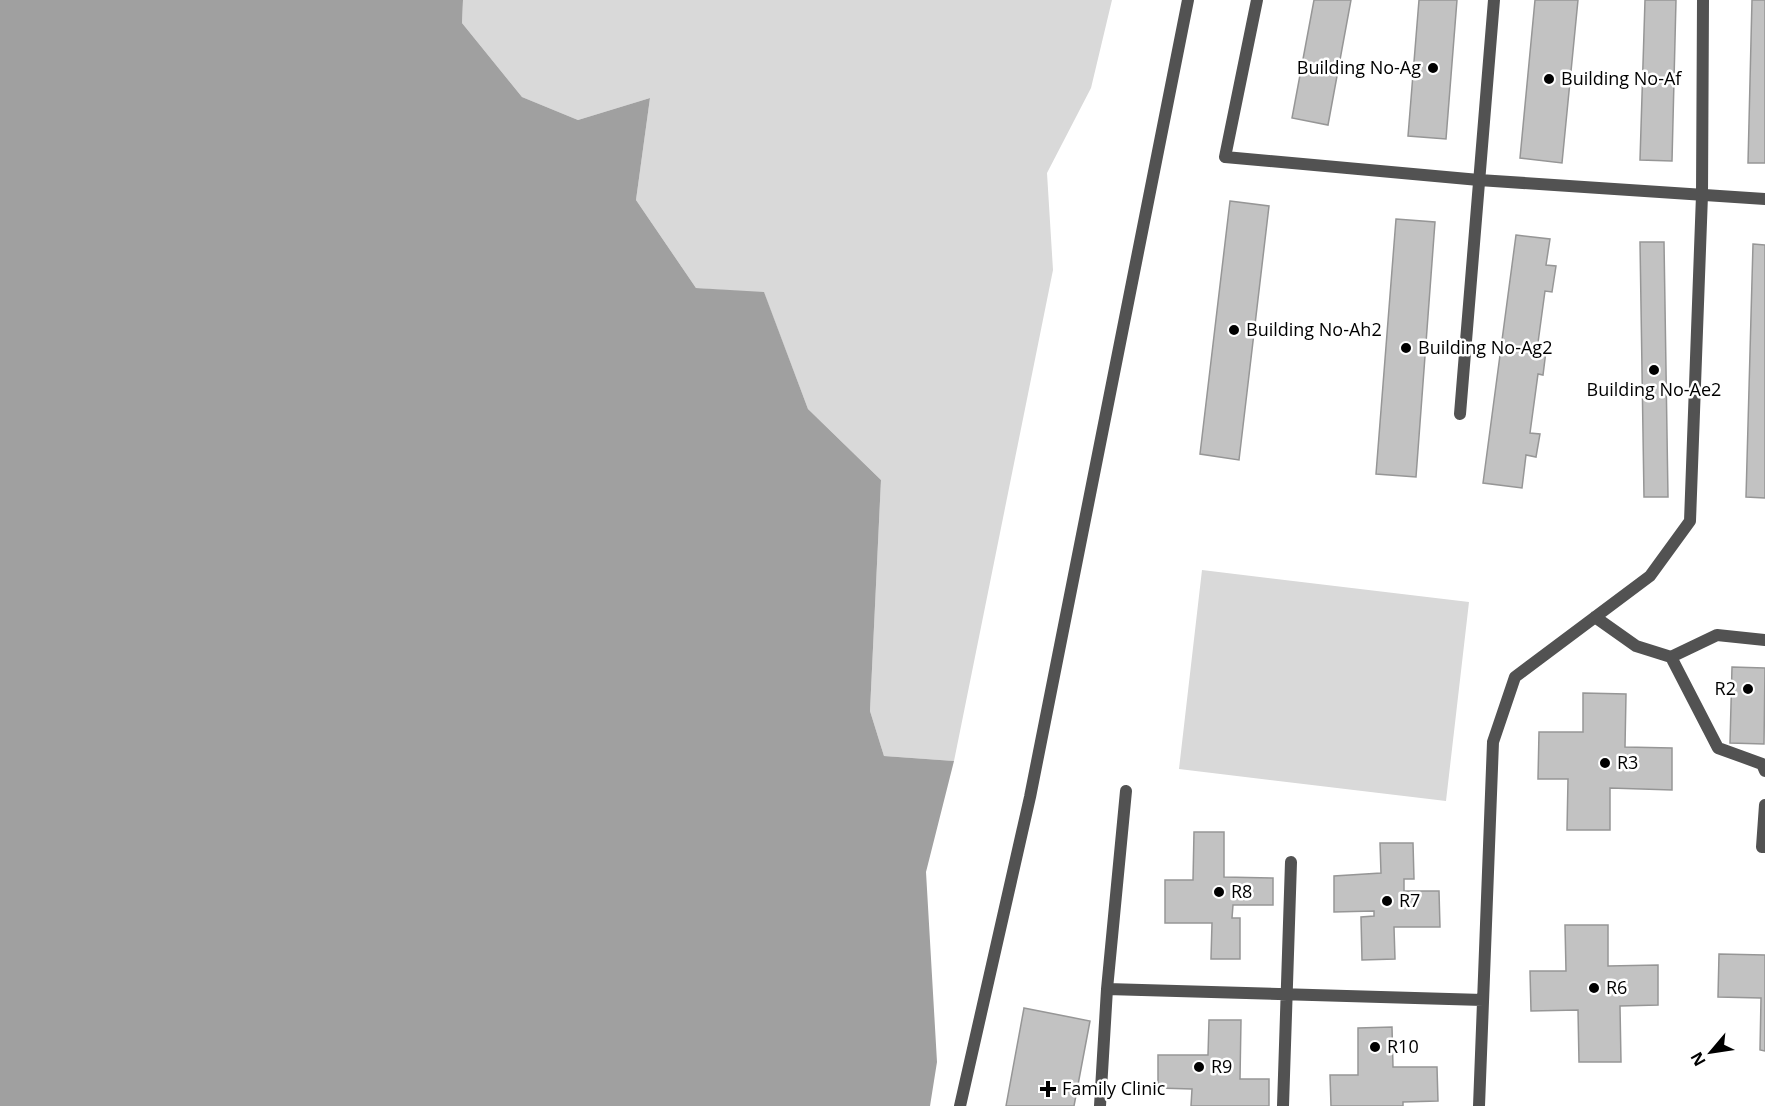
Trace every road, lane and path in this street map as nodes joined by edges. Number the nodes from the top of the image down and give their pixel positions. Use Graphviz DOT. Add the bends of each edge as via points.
graph roads {
  1 [pos="1188,0"];
  2 [pos="1257,0"];
  3 [pos="1494,0"];
  4 [pos="1703,0"];
  5 [pos="1479,180"];
  6 [pos="1702,195"];
  7 [pos="1765,199"];
  8 [pos="1460,414"];
  9 [pos="1595,617"];
  10 [pos="1765,640"];
  11 [pos="1671,657"];
  12 [pos="1765,771"];
  13 [pos="1126,791"];
  14 [pos="1765,805"];
  15 [pos="1765,847"];
  16 [pos="1291,862"];
  17 [pos="1107,989"];
  18 [pos="1286,995"];
  19 [pos="1483,1000"];
  20 [pos="960,1106"];
  21 [pos="1100,1106"];
  22 [pos="1283,1106"];
  23 [pos="1479,1106"];
  1 -- 20 [label="street" via="1030,797"];
  2 -- 5 [label="street" via="1225,157"];
  3 -- 5 [label="street"];
  4 -- 6 [label="street"];
  5 -- 6 [label="street"];
  5 -- 8 [label="street"];
  6 -- 7 [label="street"];
  6 -- 9 [label="street" via="1690,521 1650,576"];
  9 -- 11 [label="street" via="1636,646"];
  9 -- 19 [label="street" via="1515,677 1493,742"];
  10 -- 11 [label="street" via="1717,634"];
  11 -- 12 [label="street" via="1718,748 1762,764"];
  13 -- 17 [label="street"];
  14 -- 15 [label="street"];
  16 -- 18 [label="street"];
  17 -- 18 [label="street"];
  17 -- 21 [label="street"];
  18 -- 19 [label="street"];
  18 -- 22 [label="street"];
  19 -- 23 [label="street"];
}
